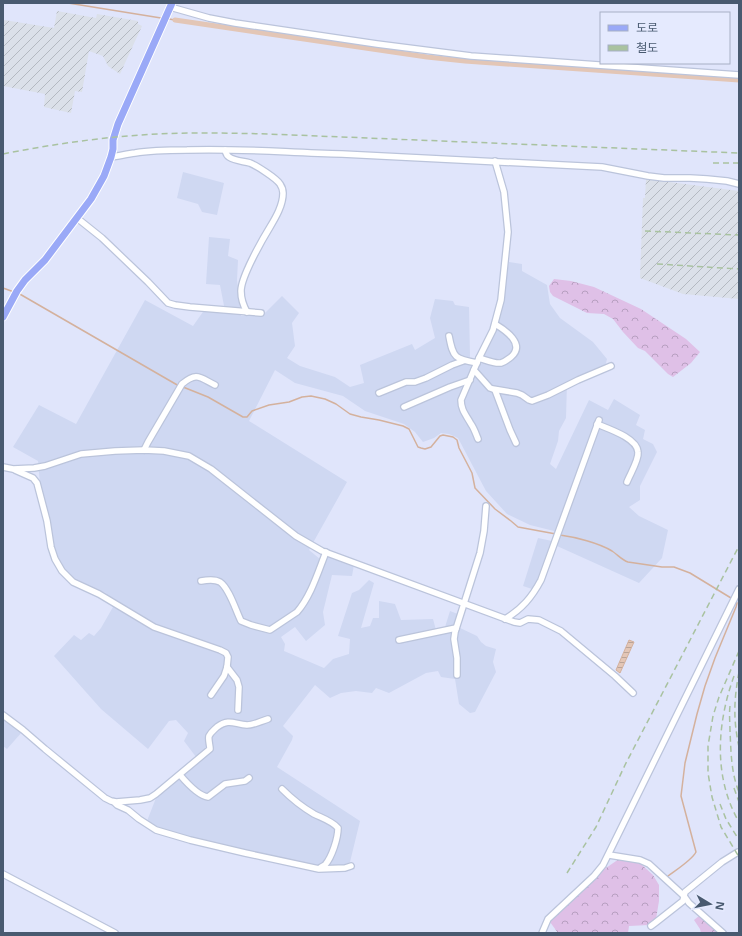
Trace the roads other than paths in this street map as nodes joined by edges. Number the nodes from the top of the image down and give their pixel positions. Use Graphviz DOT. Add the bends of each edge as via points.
graph roads {
  1 [pos="171,5"];
  2 [pos="739,75"];
  3 [pos="225,150"];
  4 [pos="111,157"];
  5 [pos="495,162"];
  6 [pos="739,184"];
  7 [pos="77,218"];
  8 [pos="246,312"];
  9 [pos="261,313"];
  10 [pos="3,317"];
  11 [pos="495,324"];
  12 [pos="448,336"];
  13 [pos="464,361"];
  14 [pos="478,361"];
  15 [pos="611,366"];
  16 [pos="474,370"];
  17 [pos="470,380"];
  18 [pos="215,385"];
  19 [pos="495,390"];
  20 [pos="378,393"];
  21 [pos="404,407"];
  22 [pos="478,439"];
  23 [pos="516,443"];
  24 [pos="144,450"];
  25 [pos="3,467"];
  26 [pos="13,469"];
  27 [pos="627,482"];
  28 [pos="486,506"];
  29 [pos="326,552"];
  30 [pos="201,581"];
  31 [pos="739,589"];
  32 [pos="464,604"];
  33 [pos="505,619"];
  34 [pos="456,628"];
  35 [pos="399,640"];
  36 [pos="227,667"];
  37 [pos="457,675"];
  38 [pos="632,692"];
  39 [pos="211,695"];
  40 [pos="238,710"];
  41 [pos="3,715"];
  42 [pos="268,719"];
  43 [pos="180,775"];
  44 [pos="249,778"];
  45 [pos="282,789"];
  46 [pos="113,802"];
  47 [pos="739,852"];
  48 [pos="609,854"];
  49 [pos="351,866"];
  50 [pos="319,869"];
  51 [pos="3,874"];
  52 [pos="684,896"];
  53 [pos="651,926"];
  54 [pos="103,930"];
  55 [pos="115,933"];
  56 [pos="542,933"];
  57 [pos="723,933"];
  1 -- 2 [label="street" via="209,18 235,23 428,51 512,60"];
  1 -- 4 [label="main road" via="118,124"];
  3 -- 4 [label="street" via="150,151"];
  3 -- 5 [label="street"];
  3 -- 8 [label="street" via="230,158 250,164 271,177 279,183 283,191 276,217 242,285 242,300"];
  4 -- 7 [label="main road" via="104,176"];
  5 -- 6 [label="street" via="602,167 664,178 707,179"];
  5 -- 11 [label="street" via="504,192 508,232 501,300"];
  7 -- 8 [label="street" via="102,238 168,303"];
  7 -- 10 [label="main road" via="45,260 16,292"];
  8 -- 9 [label="street"];
  11 -- 14 [label="street"];
  11 -- 14 [label="street" via="512,337 516,352 505,362"];
  12 -- 13 [label="street" via="454,354"];
  13 -- 14 [label="street"];
  13 -- 20 [label="street" via="426,378 406,382"];
  14 -- 16 [label="street"];
  15 -- 19 [label="street" via="532,401 516,393"];
  16 -- 17 [label="street"];
  16 -- 19 [label="street"];
  17 -- 21 [label="street"];
  17 -- 22 [label="street" via="461,405"];
  18 -- 24 [label="street" via="197,376 180,386"];
  19 -- 23 [label="street"];
  24 -- 26 [label="street" via="81,454 45,466"];
  24 -- 29 [label="street" via="189,456 211,469 296,536"];
  25 -- 26 [label="street"];
  26 -- 36 [label="street" via="37,482 55,559 73,582 100,594 154,628 226,653"];
  27 -- 33 [label="street" via="636,461 636,447 627,438 598,422 541,580 534,593 516,613"];
  28 -- 32 [label="street" via="480,553"];
  29 -- 30 [label="street" via="300,608 270,630 241,621 230,596 219,581"];
  29 -- 32 [label="street"];
  31 -- 48 [label="street"];
  32 -- 33 [label="street"];
  32 -- 34 [label="street"];
  33 -- 38 [label="street" via="520,623 528,619 539,620 561,631"];
  34 -- 35 [label="street"];
  34 -- 37 [label="street" via="454,639"];
  36 -- 39 [label="street"];
  36 -- 40 [label="street" via="239,687"];
  41 -- 46 [label="street"];
  42 -- 43 [label="street" via="248,725 227,722 222,724 210,734 210,749"];
  43 -- 44 [label="street" via="199,793 208,797 225,784"];
  43 -- 46 [label="street" via="150,798"];
  45 -- 50 [label="street" via="313,814 335,824 338,828 338,836 330,855"];
  46 -- 50 [label="street" via="156,830"];
  47 -- 52 [label="street" via="722,862 685,892"];
  48 -- 52 [label="street" via="646,862"];
  48 -- 56 [label="street" via="594,876 548,919"];
  49 -- 50 [label="street"];
  51 -- 54 [label="street"];
  52 -- 53 [label="street" via="683,900"];
  52 -- 57 [label="street"];
  54 -- 55 [label="street"];
}
